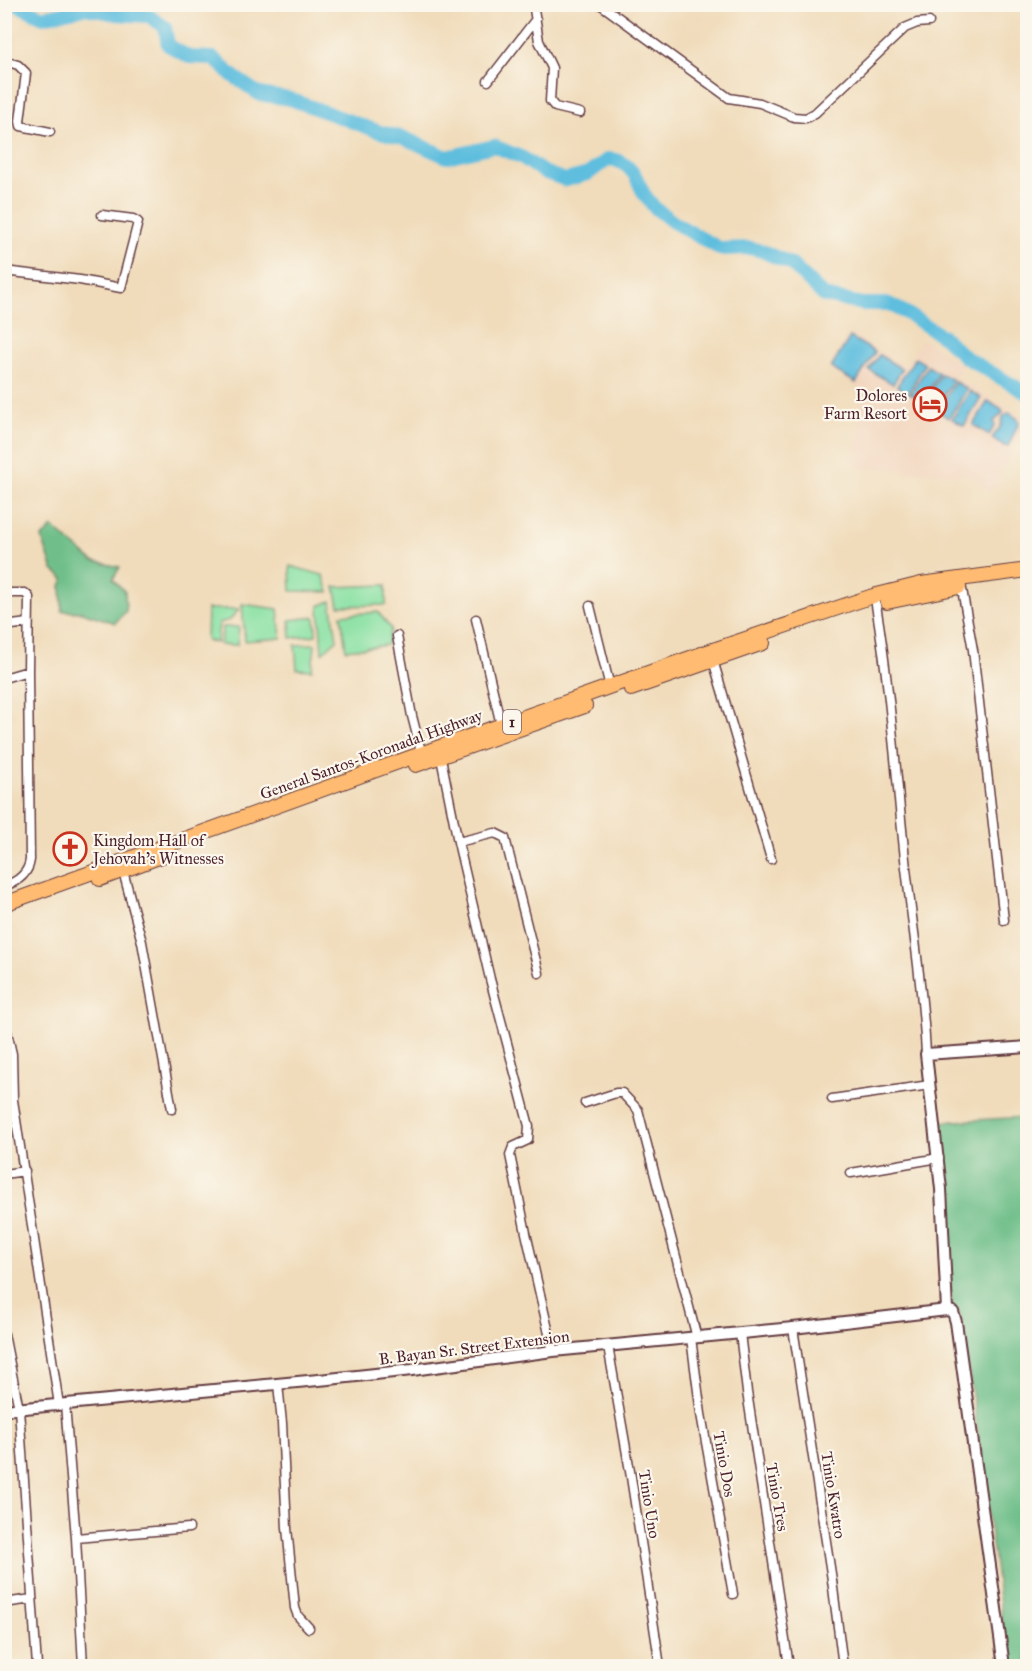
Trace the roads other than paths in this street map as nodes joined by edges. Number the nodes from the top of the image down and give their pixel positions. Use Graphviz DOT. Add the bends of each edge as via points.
graph roads {
  1 [pos="536,4"];
  2 [pos="600,4"];
  3 [pos="536,19"];
  4 [pos="929,22"];
  5 [pos="4,61"];
  6 [pos="488,81"];
  7 [pos="580,113"];
  8 [pos="50,132"];
  9 [pos="102,215"];
  10 [pos="4,270"];
  11 [pos="1028,570"];
  12 [pos="1028,579"];
  13 [pos="961,582"];
  14 [pos="6,593"];
  15 [pos="876,605"];
  16 [pos="590,606"];
  17 [pos="828,616"];
  18 [pos="476,620"];
  19 [pos="28,623"];
  20 [pos="4,626"];
  21 [pos="397,636"];
  22 [pos="713,660"];
  23 [pos="28,671"];
  24 [pos="4,678"];
  25 [pos="610,687"];
  26 [pos="501,725"];
  27 [pos="439,752"];
  28 [pos="423,758"];
  29 [pos="458,842"];
  30 [pos="771,859"];
  31 [pos="123,871"];
  32 [pos="4,886"];
  33 [pos="4,904"];
  34 [pos="4,911"];
  35 [pos="1004,920"];
  36 [pos="539,973"];
  37 [pos="4,1019"];
  38 [pos="1028,1047"];
  39 [pos="926,1054"];
  40 [pos="930,1084"];
  41 [pos="832,1099"];
  42 [pos="585,1103"];
  43 [pos="172,1109"];
  44 [pos="939,1158"];
  45 [pos="25,1171"];
  46 [pos="4,1173"];
  47 [pos="851,1173"];
  48 [pos="947,1310"];
  49 [pos="793,1328"];
  50 [pos="740,1333"];
  51 [pos="4,1334"];
  52 [pos="694,1338"];
  53 [pos="608,1346"];
  54 [pos="553,1351"];
  55 [pos="278,1384"];
  56 [pos="62,1405"];
  57 [pos="19,1408"];
  58 [pos="4,1410"];
  59 [pos="189,1528"];
  60 [pos="76,1538"];
  61 [pos="733,1594"];
  62 [pos="32,1599"];
  63 [pos="4,1603"];
  64 [pos="309,1628"];
  65 [pos="37,1666"];
  66 [pos="83,1666"];
  67 [pos="660,1666"];
  68 [pos="789,1666"];
  69 [pos="843,1666"];
  70 [pos="1004,1666"];
  1 -- 3 [label="street"];
  2 -- 4 [label="street" via="729,98 760,103 800,118 815,113 906,28"];
  3 -- 6 [label="street"];
  3 -- 7 [label="street" via="539,41 552,68 550,101 555,107"];
  5 -- 8 [label="street" via="22,67 26,73 21,126"];
  9 -- 10 [label="street" via="138,222 121,288"];
  11 -- 13 [label="highway, General Santos-Koronadal Highway / 1"];
  12 -- 13 [label="highway, General Santos-Koronadal Highway / 1"];
  13 -- 15 [label="highway, General Santos-Koronadal Highway / 1"];
  13 -- 17 [label="highway, General Santos-Koronadal Highway / 1" via="902,589"];
  13 -- 35 [label="street" via="973,650"];
  14 -- 19 [label="street" via="28,595"];
  15 -- 17 [label="highway, General Santos-Koronadal Highway / 1"];
  15 -- 39 [label="street" via="922,981"];
  16 -- 25 [label="street"];
  17 -- 22 [label="highway, General Santos-Koronadal Highway / 1"];
  17 -- 25 [label="highway, General Santos-Koronadal Highway / 1"];
  18 -- 26 [label="street"];
  19 -- 20 [label="street"];
  19 -- 23 [label="street"];
  21 -- 28 [label="street"];
  22 -- 27 [label="highway, General Santos-Koronadal Highway / 1"];
  22 -- 30 [label="street"];
  23 -- 24 [label="street"];
  23 -- 32 [label="street" via="30,860 26,873"];
  25 -- 26 [label="highway, General Santos-Koronadal Highway / 1"];
  26 -- 27 [label="highway, General Santos-Koronadal Highway / 1"];
  27 -- 28 [label="highway, General Santos-Koronadal Highway / 1"];
  27 -- 29 [label="street"];
  28 -- 31 [label="highway, General Santos-Koronadal Highway / 1"];
  28 -- 33 [label="highway, General Santos-Koronadal Highway / 1"];
  29 -- 36 [label="street" via="495,833 505,838"];
  29 -- 54 [label="street" via="529,1126 528,1140 513,1147 510,1155"];
  31 -- 34 [label="highway, General Santos-Koronadal Highway / 1"];
  31 -- 43 [label="street" via="142,942"];
  37 -- 45 [label="street" via="12,1054 13,1100"];
  38 -- 39 [label="street"];
  39 -- 40 [label="street"];
  40 -- 41 [label="street"];
  40 -- 44 [label="street"];
  42 -- 52 [label="street, Tinio Dos" via="622,1093 638,1110"];
  44 -- 47 [label="street"];
  44 -- 48 [label="street"];
  45 -- 46 [label="street"];
  45 -- 56 [label="street"];
  48 -- 49 [label="street, B. Bayan Sr. Street Extension"];
  48 -- 70 [label="street" via="956,1318"];
  49 -- 50 [label="street, B. Bayan Sr. Street Extension"];
  49 -- 69 [label="street, Tinio Kwatro"];
  50 -- 52 [label="street, B. Bayan Sr. Street Extension"];
  50 -- 68 [label="street, Tinio Tres"];
  51 -- 57 [label="street"];
  52 -- 53 [label="street, B. Bayan Sr. Street Extension"];
  52 -- 61 [label="street, Tinio Dos" via="701,1414"];
  53 -- 54 [label="street, B. Bayan Sr. Street Extension"];
  53 -- 67 [label="street, Tinio Uno"];
  54 -- 55 [label="street, B. Bayan Sr. Street Extension"];
  55 -- 56 [label="street, B. Bayan Sr. Street Extension"];
  55 -- 64 [label="street" via="295,1608"];
  56 -- 57 [label="street, B. Bayan Sr. Street Extension"];
  56 -- 60 [label="street"];
  57 -- 58 [label="street, B. Bayan Sr. Street Extension"];
  57 -- 62 [label="street"];
  59 -- 60 [label="street"];
  60 -- 66 [label="street"];
  62 -- 63 [label="street"];
  62 -- 65 [label="street"];
}
